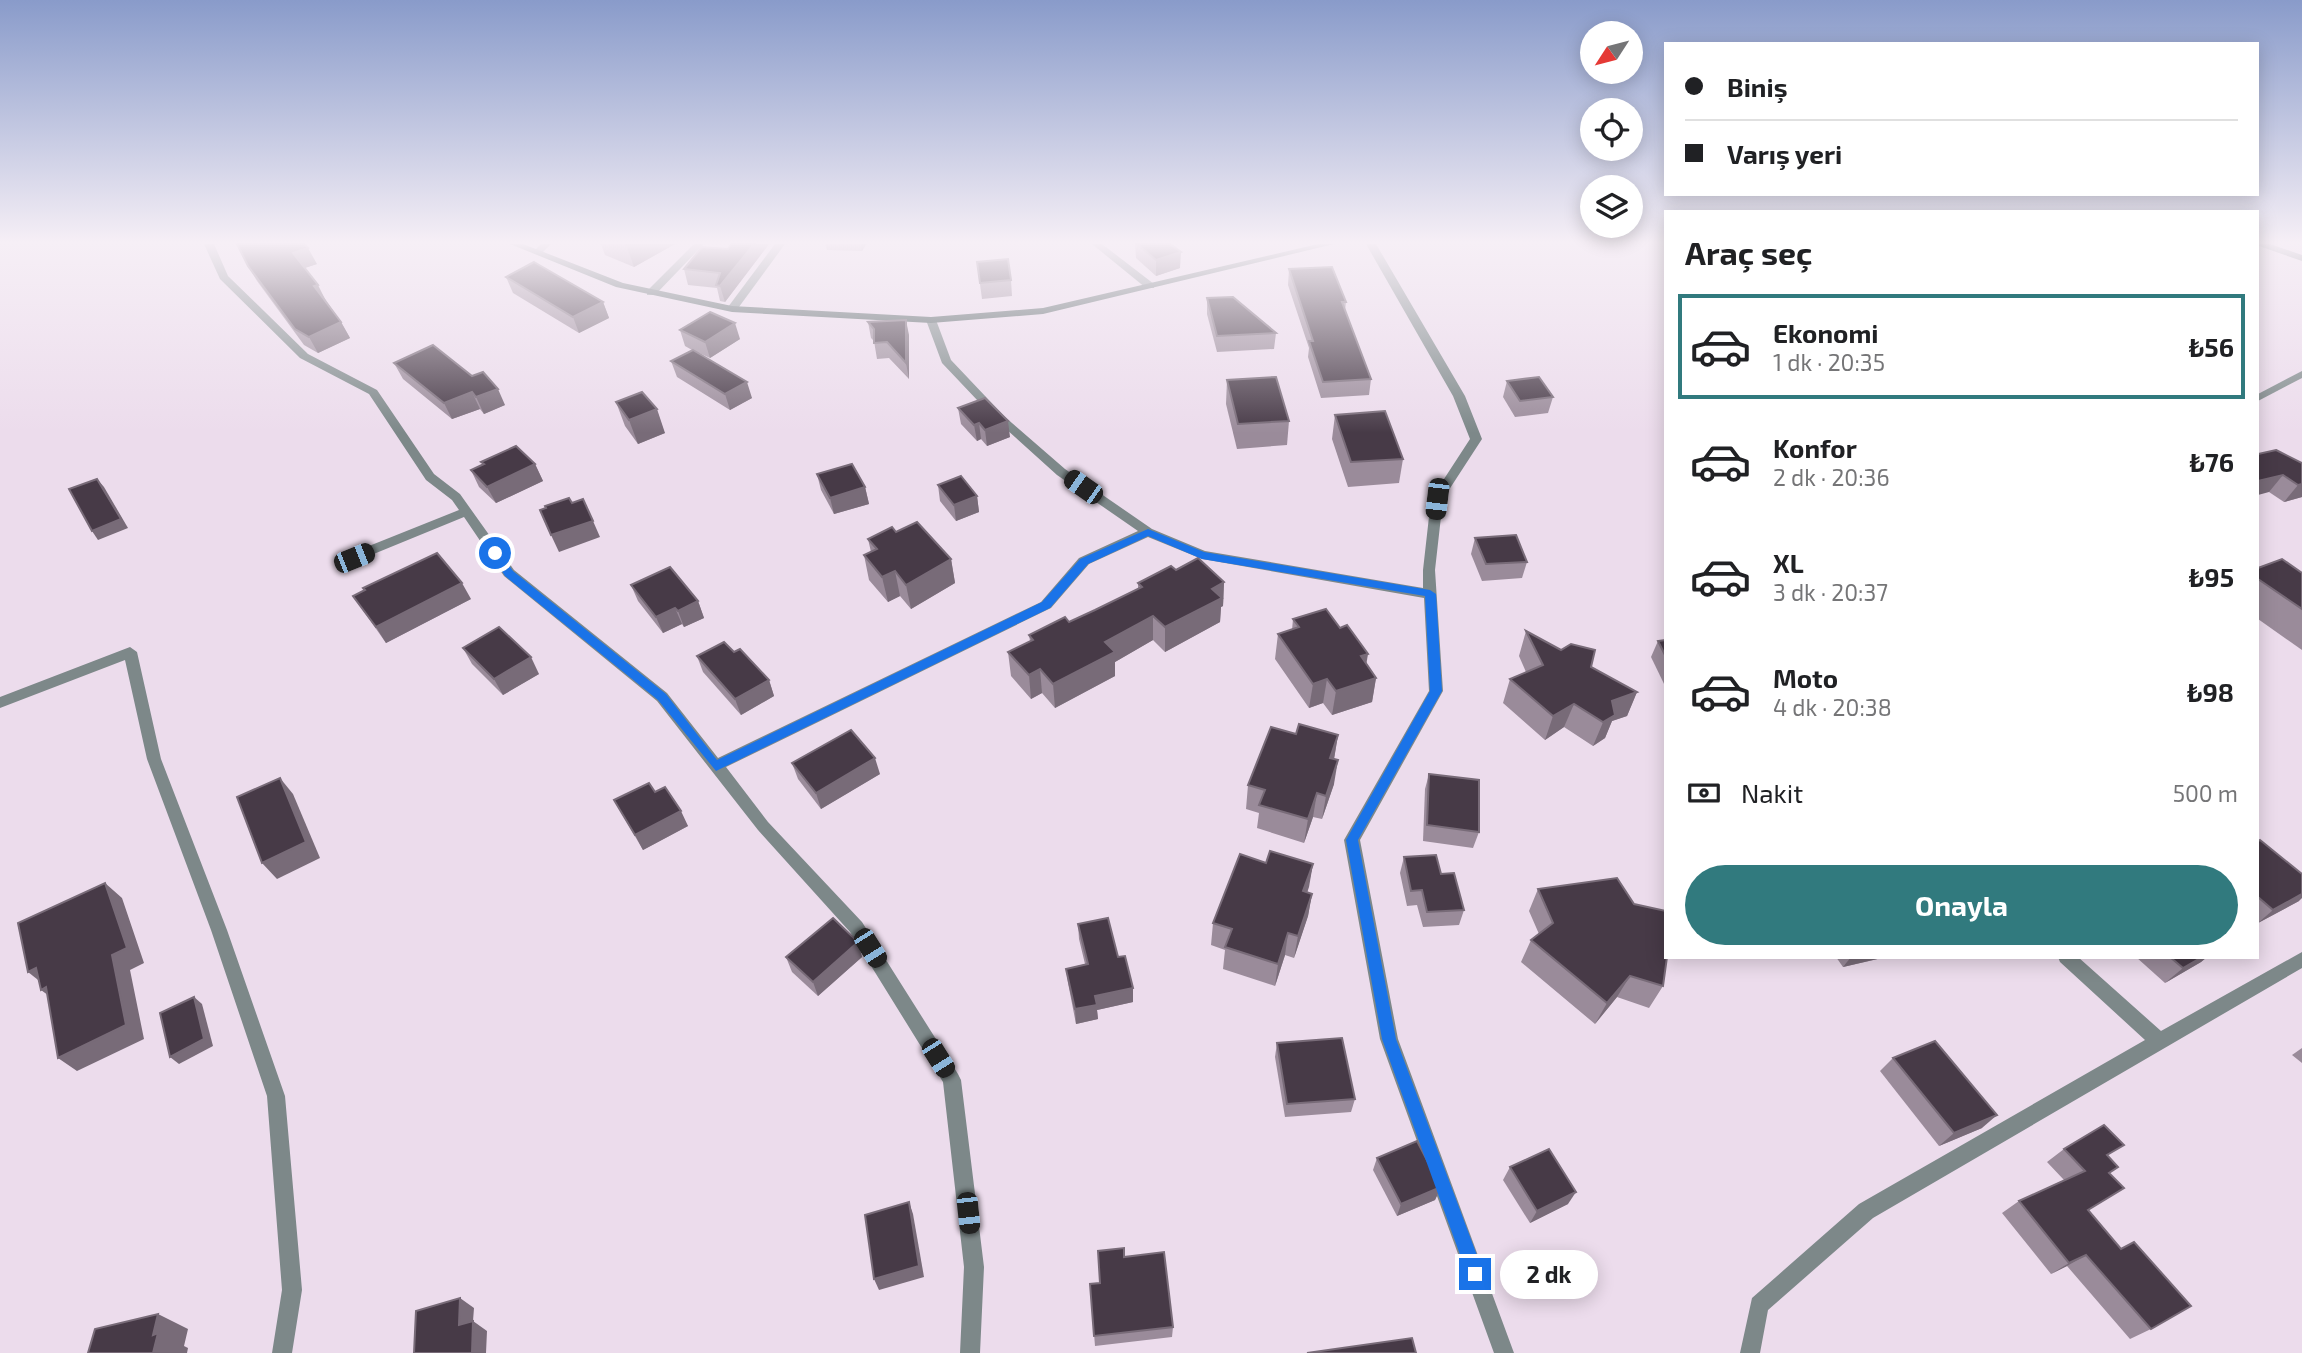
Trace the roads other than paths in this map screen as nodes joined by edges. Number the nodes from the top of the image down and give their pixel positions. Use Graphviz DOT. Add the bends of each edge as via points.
graph roads {
  1 [pos="255,307"];
  2 [pos="723,307"];
  3 [pos="1060,307"];
  4 [pos="1408,307"];
  5 [pos="732,309"];
  6 [pos="931,320"];
  7 [pos="2302,374"];
  8 [pos="2259,397"];
  9 [pos="466,512"];
  10 [pos="1148,532"];
  11 [pos="354,558"];
  12 [pos="1430,594"];
  13 [pos="0,703"];
  14 [pos="716,766"];
  15 [pos="2068,959"];
  16 [pos="2302,959"];
  17 [pos="2159,1041"];
  18 [pos="1753,1350"];
  19 [pos="282,1353"];
  20 [pos="970,1353"];
  21 [pos="1504,1353"];
  1 -- 9 [label="street" via="304,356 373,392 430,477 456,497"];
  2 -- 5 [label="street"];
  3 -- 6 [label="street"];
  4 -- 12 [label="street" via="1459,396 1476,439 1437,499"];
  5 -- 6 [label="street"];
  6 -- 10 [label="street" via="946,362 1000,418 1061,472"];
  7 -- 8 [label="street"];
  9 -- 11 [label="street"];
  9 -- 14 [label="street" via="509,573 662,697"];
  10 -- 12 [label="street" via="1202,555"];
  10 -- 14 [label="street" via="1084,561 1046,605"];
  12 -- 21 [label="street" via="1436,691 1352,840 1389,1039"];
  13 -- 19 [label="street" via="130,652 154,759 276,1096 292,1290"];
  14 -- 20 [label="street" via="763,826 856,927 952,1080 974,1267"];
  15 -- 17 [label="street"];
  16 -- 17 [label="street"];
  17 -- 18 [label="street" via="1866,1211 1759,1305"];
}
